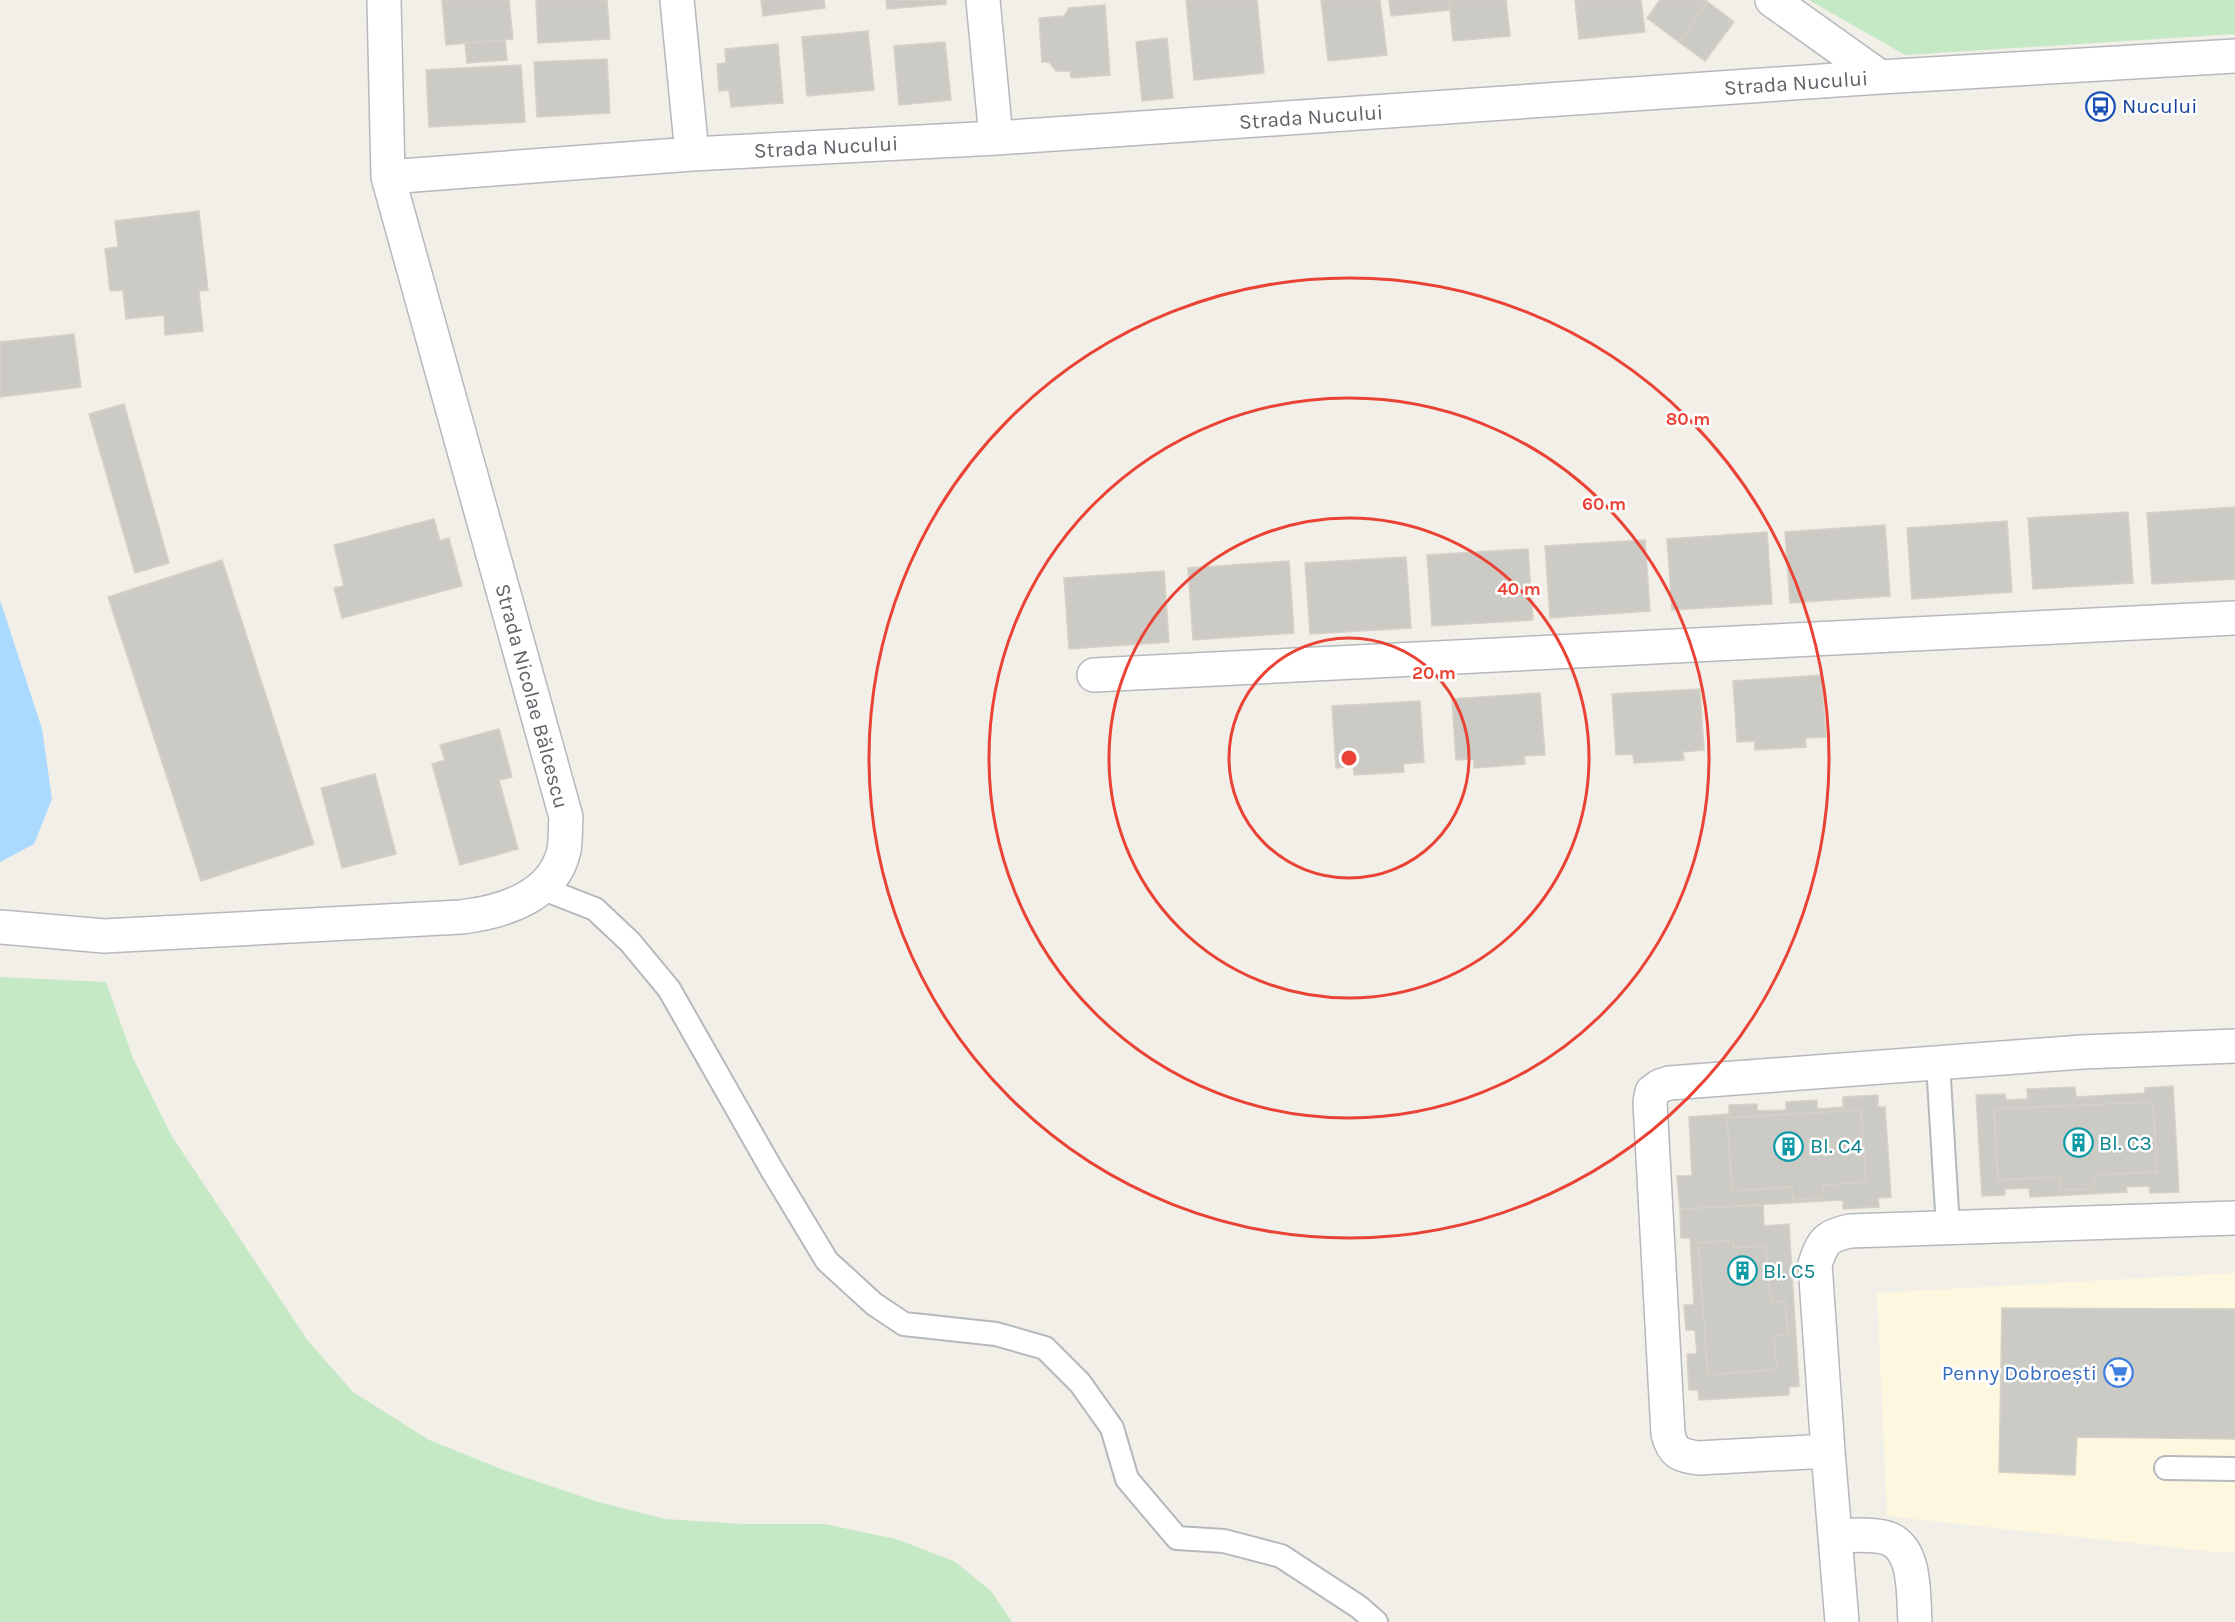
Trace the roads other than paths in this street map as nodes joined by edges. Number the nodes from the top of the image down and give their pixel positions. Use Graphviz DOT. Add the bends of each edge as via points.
graph roads {
  1 [pos="384,0"];
  2 [pos="677,0"];
  3 [pos="983,0"];
  4 [pos="1772,0"];
  5 [pos="2235,56"];
  6 [pos="1880,77"];
  7 [pos="996,138"];
  8 [pos="692,154"];
  9 [pos="388,177"];
  10 [pos="2235,618"];
  11 [pos="1094,675"];
  12 [pos="541,888"];
  13 [pos="0,927"];
  14 [pos="2235,1046"];
  15 [pos="1938,1063"];
  16 [pos="2235,1218"];
  17 [pos="1948,1228"];
  18 [pos="1828,1451"];
  19 [pos="2166,1468"];
  20 [pos="2235,1469"];
  21 [pos="1835,1536"];
  22 [pos="1376,1622"];
  23 [pos="1842,1622"];
  24 [pos="1915,1622"];
  1 -- 9 [label="street, Strada Nicolae Bălcescu"];
  2 -- 8 [label="street"];
  3 -- 7 [label="street"];
  4 -- 6 [label="street"];
  5 -- 6 [label="street, Strada Nucului"];
  6 -- 7 [label="street, Strada Nucului"];
  7 -- 8 [label="street, Strada Nucului"];
  8 -- 9 [label="street, Strada Nucului"];
  9 -- 12 [label="street, Strada Nicolae Bălcescu" via="566,817 561,860 557,871"];
  10 -- 11 [label="street"];
  12 -- 13 [label="street, Strada Nicolae Bălcescu" via="518,903 489,914 461,917 104,936"];
  12 -- 22 [label="lane" via="595,909 630,942 669,989 827,1261 874,1304 904,1324 996,1334 1045,1348 1080,1383 1112,1428 1127,1479 1177,1538 1224,1541 1281,1556"];
  14 -- 15 [label="street"];
  15 -- 17 [label="lane"];
  15 -- 18 [label="street" via="1669,1083 1652,1092 1666,1399 1672,1448 1679,1455 1698,1458"];
  16 -- 17 [label="street"];
  17 -- 18 [label="street" via="1850,1231 1824,1241 1815,1264"];
  18 -- 21 [label="street"];
  19 -- 20 [label="lane"];
  21 -- 23 [label="street"];
  21 -- 24 [label="street" via="1888,1538 1900,1546 1911,1568"];
}
